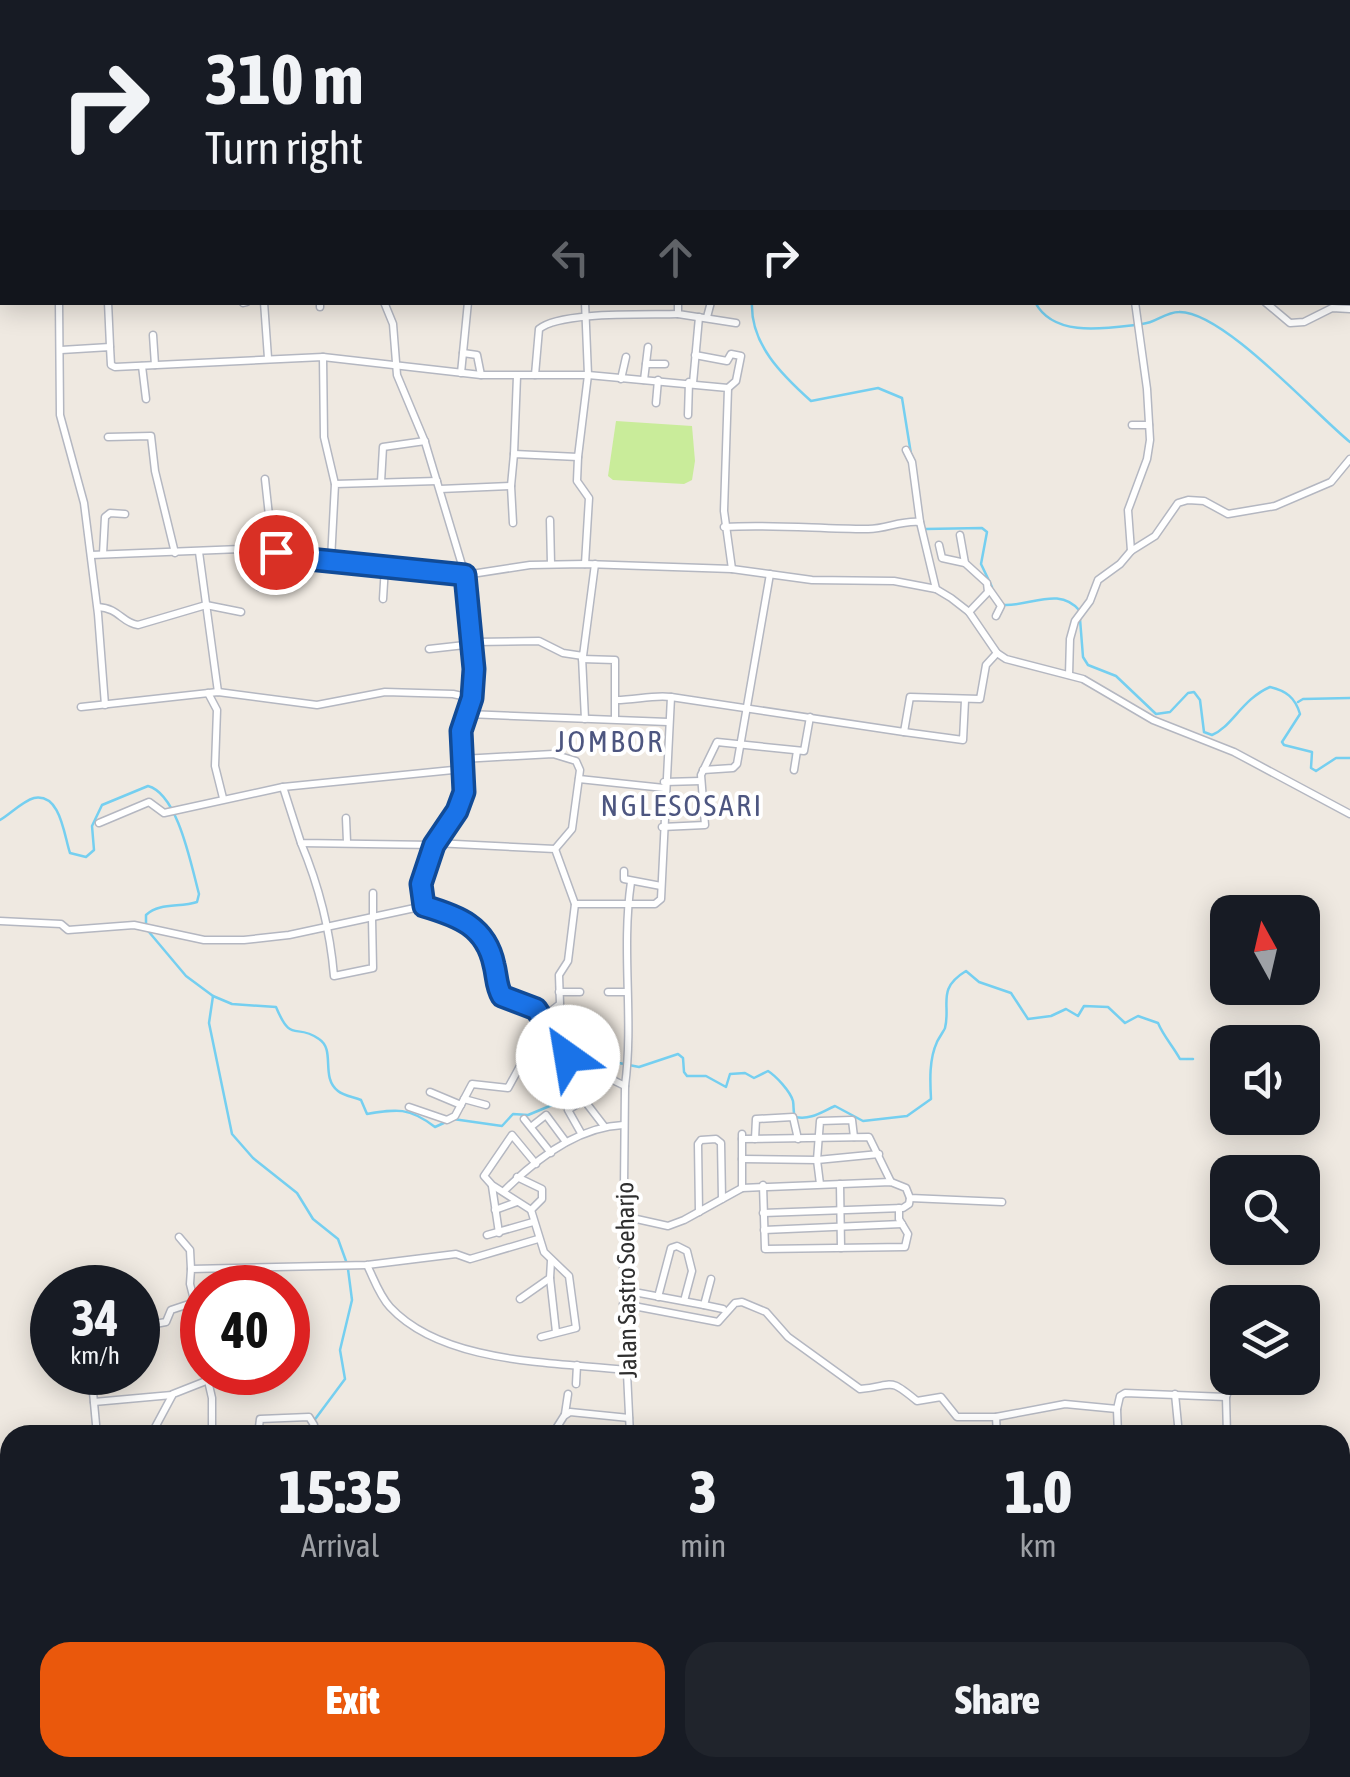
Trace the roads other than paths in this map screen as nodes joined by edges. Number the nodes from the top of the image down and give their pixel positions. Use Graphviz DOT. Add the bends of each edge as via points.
graph roads {
  1 [pos="60,305"];
  2 [pos="108,305"];
  3 [pos="264,305"];
  4 [pos="385,305"];
  5 [pos="468,305"];
  6 [pos="586,305"];
  7 [pos="678,305"];
  8 [pos="709,305"];
  9 [pos="1135,305"];
  10 [pos="1268,305"];
  11 [pos="1350,309"];
  12 [pos="678,314"];
  13 [pos="586,317"];
  14 [pos="703,317"];
  15 [pos="736,324"];
  16 [pos="154,336"];
  17 [pos="110,347"];
  18 [pos="648,347"];
  19 [pos="61,350"];
  20 [pos="463,353"];
  21 [pos="696,355"];
  22 [pos="323,357"];
  23 [pos="626,357"];
  24 [pos="268,358"];
  25 [pos="394,364"];
  26 [pos="646,364"];
  27 [pos="665,364"];
  28 [pos="142,366"];
  29 [pos="156,366"];
  30 [pos="460,373"];
  31 [pos="481,375"];
  32 [pos="588,375"];
  33 [pos="517,376"];
  34 [pos="534,376"];
  35 [pos="622,378"];
  36 [pos="644,380"];
  37 [pos="658,380"];
  38 [pos="691,382"];
  39 [pos="728,388"];
  40 [pos="146,400"];
  41 [pos="656,403"];
  42 [pos="688,415"];
  43 [pos="1149,425"];
  44 [pos="1132,426"];
  45 [pos="108,437"];
  46 [pos="424,441"];
  47 [pos="906,450"];
  48 [pos="514,454"];
  49 [pos="578,457"];
  50 [pos="1350,459"];
  51 [pos="265,480"];
  52 [pos="381,482"];
  53 [pos="335,484"];
  54 [pos="438,485"];
  55 [pos="511,486"];
  56 [pos="125,514"];
  57 [pos="550,520"];
  58 [pos="920,522"];
  59 [pos="513,523"];
  60 [pos="724,527"];
  61 [pos="960,535"];
  62 [pos="940,545"];
  63 [pos="269,551"];
  64 [pos="1131,551"];
  65 [pos="199,552"];
  66 [pos="175,553"];
  67 [pos="103,554"];
  68 [pos="91,555"];
  69 [pos="331,560"];
  70 [pos="551,564"];
  71 [pos="585,564"];
  72 [pos="595,564"];
  73 [pos="965,564"];
  74 [pos="384,566"];
  75 [pos="732,569"];
  76 [pos="770,574"];
  77 [pos="465,575"];
  78 [pos="259,587"];
  79 [pos="988,588"];
  80 [pos="936,589"];
  81 [pos="383,598"];
  82 [pos="206,604"];
  83 [pos="97,607"];
  84 [pos="241,612"];
  85 [pos="970,612"];
  86 [pos="996,616"];
  87 [pos="474,643"];
  88 [pos="428,649"];
  89 [pos="998,653"];
  90 [pos="582,658"];
  91 [pos="1069,675"];
  92 [pos="218,692"];
  93 [pos="208,693"];
  94 [pos="671,697"];
  95 [pos="472,698"];
  96 [pos="616,700"];
  97 [pos="964,700"];
  98 [pos="105,705"];
  99 [pos="748,706"];
  100 [pos="80,707"];
  101 [pos="467,714"];
  102 [pos="615,718"];
  103 [pos="810,718"];
  104 [pos="585,719"];
  105 [pos="668,722"];
  106 [pos="904,732"];
  107 [pos="741,744"];
  108 [pos="797,751"];
  109 [pos="463,764"];
  110 [pos="703,770"];
  111 [pos="794,770"];
  112 [pos="580,780"];
  113 [pos="701,781"];
  114 [pos="664,785"];
  115 [pos="283,787"];
  116 [pos="224,798"];
  117 [pos="1350,814"];
  118 [pos="346,818"];
  119 [pos="99,823"];
  120 [pos="662,828"];
  121 [pos="301,842"];
  122 [pos="348,842"];
  123 [pos="434,844"];
  124 [pos="555,849"];
  125 [pos="624,871"];
  126 [pos="632,882"];
  127 [pos="661,886"];
  128 [pos="373,893"];
  129 [pos="574,904"];
  130 [pos="628,904"];
  131 [pos="424,906"];
  132 [pos="372,918"];
  133 [pos="0,921"];
  134 [pos="328,926"];
  135 [pos="559,992"];
  136 [pos="580,992"];
  137 [pos="608,992"];
  138 [pos="627,992"];
  139 [pos="542,1017"];
  140 [pos="549,1029"];
  141 [pos="625,1086"];
  142 [pos="430,1092"];
  143 [pos="462,1102"];
  144 [pos="486,1105"];
  145 [pos="410,1108"];
  146 [pos="524,1119"];
  147 [pos="624,1125"];
  148 [pos="532,1126"];
  149 [pos="604,1126"];
  150 [pos="582,1133"];
  151 [pos="854,1137"];
  152 [pos="756,1139"];
  153 [pos="798,1139"];
  154 [pos="817,1139"];
  155 [pos="566,1142"];
  156 [pos="551,1153"];
  157 [pos="880,1154"];
  158 [pos="742,1159"];
  159 [pos="817,1160"];
  160 [pos="536,1164"];
  161 [pos="517,1177"];
  162 [pos="891,1182"];
  163 [pos="820,1184"];
  164 [pos="840,1184"];
  165 [pos="492,1185"];
  166 [pos="763,1186"];
  167 [pos="742,1188"];
  168 [pos="504,1191"];
  169 [pos="910,1198"];
  170 [pos="722,1199"];
  171 [pos="519,1202"];
  172 [pos="1002,1202"];
  173 [pos="899,1208"];
  174 [pos="495,1210"];
  175 [pos="531,1210"];
  176 [pos="840,1210"];
  177 [pos="700,1212"];
  178 [pos="763,1213"];
  179 [pos="623,1216"];
  180 [pos="532,1222"];
  181 [pos="902,1224"];
  182 [pos="840,1227"];
  183 [pos="764,1230"];
  184 [pos="500,1233"];
  185 [pos="488,1234"];
  186 [pos="179,1236"];
  187 [pos="538,1240"];
  188 [pos="840,1248"];
  189 [pos="551,1259"];
  190 [pos="190,1265"];
  191 [pos="368,1265"];
  192 [pos="310,1267"];
  193 [pos="550,1278"];
  194 [pos="711,1278"];
  195 [pos="623,1290"];
  196 [pos="658,1297"];
  197 [pos="520,1298"];
  198 [pos="684,1301"];
  199 [pos="623,1304"];
  200 [pos="704,1305"];
  201 [pos="180,1307"];
  202 [pos="723,1309"];
  203 [pos="160,1323"];
  204 [pos="556,1332"];
  205 [pos="542,1337"];
  206 [pos="577,1365"];
  207 [pos="626,1370"];
  208 [pos="576,1384"];
  209 [pos="180,1390"];
  210 [pos="173,1394"];
  211 [pos="568,1394"];
  212 [pos="1175,1394"];
  213 [pos="94,1395"];
  214 [pos="211,1395"];
  215 [pos="1226,1397"];
  216 [pos="94,1402"];
  217 [pos="1116,1408"];
  218 [pos="566,1414"];
  219 [pos="996,1417"];
  220 [pos="628,1418"];
  221 [pos="97,1425"];
  222 [pos="156,1425"];
  223 [pos="212,1425"];
  224 [pos="259,1425"];
  225 [pos="312,1425"];
  226 [pos="559,1425"];
  227 [pos="629,1425"];
  228 [pos="996,1425"];
  229 [pos="1117,1425"];
  230 [pos="1178,1425"];
  231 [pos="1227,1425"];
  1 -- 19 [label="street"];
  2 -- 17 [label="street"];
  3 -- 24 [label="street"];
  4 -- 25 [label="street"];
  5 -- 20 [label="street"];
  6 -- 13 [label="street"];
  7 -- 12 [label="street"];
  8 -- 14 [label="street"];
  9 -- 43 [label="street"];
  10 -- 11 [label="street" via="1290,324 1332,308"];
  12 -- 13 [label="street"];
  12 -- 14 [label="street"];
  13 -- 32 [label="street"];
  13 -- 34 [label="street" via="539,327"];
  14 -- 15 [label="street"];
  14 -- 21 [label="street"];
  16 -- 29 [label="street"];
  17 -- 19 [label="street"];
  17 -- 28 [label="street" via="112,366"];
  18 -- 26 [label="street"];
  19 -- 68 [label="street" via="60,416"];
  20 -- 30 [label="street"];
  20 -- 31 [label="street" via="477,355"];
  21 -- 38 [label="street"];
  21 -- 39 [label="street" via="727,361 730,354 741,356"];
  22 -- 24 [label="street"];
  22 -- 25 [label="street"];
  22 -- 53 [label="street" via="324,437"];
  23 -- 35 [label="street"];
  24 -- 29 [label="street"];
  25 -- 30 [label="street"];
  25 -- 46 [label="street"];
  26 -- 27 [label="street"];
  26 -- 36 [label="street"];
  28 -- 29 [label="street"];
  28 -- 40 [label="street"];
  30 -- 31 [label="street"];
  31 -- 33 [label="street"];
  32 -- 34 [label="street"];
  32 -- 35 [label="street"];
  32 -- 49 [label="street"];
  33 -- 34 [label="street"];
  33 -- 48 [label="street"];
  35 -- 36 [label="street"];
  36 -- 37 [label="street"];
  37 -- 38 [label="street"];
  37 -- 41 [label="street"];
  38 -- 39 [label="street"];
  38 -- 42 [label="street"];
  39 -- 60 [label="street"];
  43 -- 44 [label="street"];
  43 -- 64 [label="street" via="1147,459 1128,510"];
  45 -- 66 [label="street" via="151,436"];
  46 -- 52 [label="street" via="382,447"];
  46 -- 54 [label="street"];
  47 -- 58 [label="street"];
  48 -- 49 [label="street"];
  48 -- 55 [label="street"];
  49 -- 71 [label="street" via="577,482 589,498"];
  50 -- 64 [label="street" via="1331,482 1275,506 1228,514 1204,501 1182,501 1154,536"];
  51 -- 63 [label="street"];
  52 -- 53 [label="street"];
  52 -- 54 [label="street"];
  53 -- 69 [label="street"];
  54 -- 55 [label="street"];
  54 -- 77 [label="street"];
  55 -- 59 [label="street"];
  56 -- 67 [label="street" via="105,517"];
  57 -- 70 [label="street"];
  58 -- 60 [label="street" via="864,530"];
  58 -- 80 [label="street"];
  60 -- 75 [label="street"];
  61 -- 73 [label="street"];
  62 -- 73 [label="street" via="942,558"];
  63 -- 65 [label="street"];
  63 -- 69 [label="street"];
  63 -- 78 [label="street"];
  64 -- 91 [label="street" via="1098,580 1076,622"];
  65 -- 66 [label="street"];
  65 -- 82 [label="street"];
  66 -- 67 [label="street"];
  67 -- 68 [label="street"];
  68 -- 83 [label="street"];
  69 -- 74 [label="street"];
  70 -- 71 [label="street"];
  70 -- 77 [label="street"];
  71 -- 72 [label="street"];
  72 -- 75 [label="street"];
  72 -- 90 [label="street"];
  73 -- 79 [label="street"];
  74 -- 77 [label="street"];
  74 -- 81 [label="street"];
  75 -- 76 [label="street"];
  76 -- 80 [label="street"];
  76 -- 99 [label="street"];
  77 -- 87 [label="street"];
  79 -- 85 [label="street"];
  79 -- 86 [label="street" via="1001,606"];
  80 -- 85 [label="street"];
  82 -- 83 [label="street" via="138,625 114,609"];
  82 -- 84 [label="street"];
  82 -- 92 [label="street"];
  83 -- 98 [label="street"];
  85 -- 89 [label="street"];
  87 -- 88 [label="street"];
  87 -- 90 [label="street" via="538,642"];
  87 -- 95 [label="street"];
  89 -- 91 [label="street"];
  89 -- 97 [label="street" via="986,665 980,699"];
  90 -- 96 [label="street" via="614,660"];
  90 -- 104 [label="street"];
  91 -- 117 [label="street"];
  92 -- 93 [label="street"];
  92 -- 95 [label="street" via="318,705 385,692"];
  93 -- 98 [label="street"];
  93 -- 116 [label="street" via="217,710 214,766"];
  94 -- 96 [label="street"];
  94 -- 99 [label="street"];
  94 -- 105 [label="street"];
  95 -- 101 [label="street"];
  96 -- 102 [label="street"];
  97 -- 106 [label="street" via="910,696"];
  97 -- 106 [label="street" via="963,740"];
  98 -- 100 [label="street"];
  99 -- 103 [label="street"];
  99 -- 107 [label="street"];
  101 -- 104 [label="street"];
  101 -- 109 [label="street"];
  102 -- 104 [label="street"];
  102 -- 105 [label="street"];
  103 -- 106 [label="street"];
  103 -- 108 [label="street" via="806,750"];
  105 -- 114 [label="street"];
  107 -- 108 [label="street"];
  107 -- 110 [label="street" via="717,742"];
  107 -- 110 [label="street" via="734,768"];
  108 -- 111 [label="street"];
  109 -- 112 [label="street" via="562,754 579,764"];
  109 -- 115 [label="street"];
  109 -- 123 [label="street" via="462,802"];
  110 -- 113 [label="street"];
  112 -- 114 [label="street"];
  112 -- 124 [label="street" via="572,829"];
  113 -- 114 [label="street"];
  113 -- 120 [label="street" via="705,825"];
  114 -- 120 [label="street"];
  115 -- 116 [label="street"];
  115 -- 121 [label="street"];
  116 -- 119 [label="street" via="164,813 149,802"];
  118 -- 122 [label="street"];
  120 -- 127 [label="street"];
  121 -- 122 [label="street"];
  121 -- 134 [label="street"];
  122 -- 123 [label="street"];
  123 -- 124 [label="street"];
  123 -- 131 [label="street" via="421,884"];
  124 -- 129 [label="street"];
  125 -- 126 [label="street"];
  126 -- 127 [label="street"];
  126 -- 130 [label="street, Jalan Sastro Soeharjo"];
  127 -- 130 [label="street" via="659,902"];
  128 -- 132 [label="street"];
  129 -- 130 [label="street"];
  129 -- 135 [label="street"];
  130 -- 138 [label="street, Jalan Sastro Soeharjo"];
  131 -- 132 [label="street"];
  131 -- 139 [label="street" via="478,930 502,996"];
  132 -- 134 [label="street"];
  132 -- 134 [label="street" via="369,970 334,976"];
  133 -- 134 [label="street" via="61,924 68,930 141,926 215,941"];
  135 -- 136 [label="street"];
  135 -- 139 [label="street" via="558,1008"];
  137 -- 138 [label="street"];
  138 -- 141 [label="street, Jalan Sastro Soeharjo"];
  139 -- 140 [label="street"];
  140 -- 141 [label="street" via="572,1060"];
  140 -- 143 [label="street" via="531,1046 510,1086 475,1084"];
  141 -- 147 [label="street, Jalan Sastro Soeharjo"];
  142 -- 143 [label="street"];
  143 -- 144 [label="street"];
  143 -- 145 [label="street" via="447,1120"];
  146 -- 148 [label="street"];
  147 -- 149 [label="street"];
  147 -- 179 [label="street, Jalan Sastro Soeharjo"];
  148 -- 155 [label="street" via="546,1116"];
  148 -- 156 [label="street"];
  149 -- 150 [label="street"];
  149 -- 150 [label="street" via="584,1100 568,1110"];
  150 -- 155 [label="street"];
  151 -- 154 [label="street"];
  151 -- 154 [label="street" via="852,1120 823,1120"];
  151 -- 157 [label="street" via="871,1138"];
  152 -- 153 [label="street"];
  152 -- 153 [label="street" via="756,1119 793,1117"];
  152 -- 158 [label="street" via="742,1137"];
  153 -- 154 [label="street"];
  154 -- 159 [label="street"];
  155 -- 156 [label="street"];
  156 -- 160 [label="street"];
  157 -- 159 [label="street"];
  157 -- 162 [label="street"];
  158 -- 159 [label="street"];
  158 -- 167 [label="street"];
  159 -- 163 [label="street"];
  160 -- 161 [label="street"];
  160 -- 165 [label="street" via="512,1135 485,1172"];
  161 -- 168 [label="street"];
  161 -- 175 [label="street" via="542,1189"];
  162 -- 164 [label="street"];
  162 -- 169 [label="street" via="906,1188"];
  163 -- 164 [label="street"];
  163 -- 166 [label="street"];
  164 -- 176 [label="street"];
  165 -- 168 [label="street"];
  165 -- 174 [label="street"];
  166 -- 167 [label="street"];
  166 -- 178 [label="street"];
  167 -- 170 [label="street"];
  168 -- 171 [label="street"];
  169 -- 172 [label="street"];
  169 -- 173 [label="street"];
  170 -- 177 [label="street"];
  170 -- 177 [label="street" via="721,1143 701,1140"];
  171 -- 174 [label="street"];
  171 -- 175 [label="street"];
  173 -- 176 [label="street"];
  173 -- 181 [label="street"];
  174 -- 184 [label="street"];
  175 -- 180 [label="street"];
  176 -- 178 [label="street"];
  176 -- 182 [label="street"];
  177 -- 179 [label="street" via="668,1226"];
  178 -- 183 [label="street"];
  179 -- 195 [label="street, Jalan Sastro Soeharjo"];
  180 -- 184 [label="street"];
  180 -- 187 [label="street"];
  181 -- 182 [label="street"];
  181 -- 188 [label="street" via="905,1247"];
  182 -- 183 [label="street"];
  182 -- 188 [label="street"];
  183 -- 188 [label="street" via="765,1248"];
  184 -- 185 [label="street"];
  186 -- 190 [label="street" via="190,1250"];
  187 -- 189 [label="street"];
  187 -- 191 [label="street" via="476,1258 456,1254"];
  189 -- 193 [label="street"];
  189 -- 204 [label="street" via="569,1276 576,1318 576,1328"];
  191 -- 192 [label="street"];
  191 -- 206 [label="street" via="389,1306 445,1344"];
  193 -- 197 [label="street"];
  193 -- 204 [label="street"];
  194 -- 200 [label="street"];
  195 -- 196 [label="street"];
  195 -- 199 [label="street, Jalan Sastro Soeharjo"];
  196 -- 198 [label="street"];
  196 -- 198 [label="street" via="677,1246 692,1266"];
  198 -- 200 [label="street"];
  199 -- 207 [label="street, Jalan Sastro Soeharjo"];
  199 -- 219 [label="street" via="718,1322 735,1303 750,1304 860,1388 891,1383 917,1401 943,1398 957,1417"];
  200 -- 202 [label="street"];
  201 -- 203 [label="street"];
  204 -- 205 [label="street"];
  206 -- 207 [label="street"];
  206 -- 208 [label="street"];
  207 -- 220 [label="street, Jalan Sastro Soeharjo"];
  209 -- 210 [label="street"];
  210 -- 216 [label="street"];
  210 -- 222 [label="street"];
  211 -- 218 [label="street"];
  212 -- 215 [label="street"];
  212 -- 217 [label="street" via="1125,1393"];
  212 -- 230 [label="street"];
  213 -- 216 [label="street"];
  214 -- 223 [label="street"];
  215 -- 231 [label="street"];
  216 -- 221 [label="street"];
  217 -- 219 [label="street" via="1065,1404"];
  217 -- 229 [label="street"];
  218 -- 220 [label="street"];
  218 -- 226 [label="street"];
  219 -- 228 [label="street"];
  220 -- 227 [label="street, Jalan Sastro Soeharjo"];
  224 -- 225 [label="street" via="260,1419 309,1417"];
}
